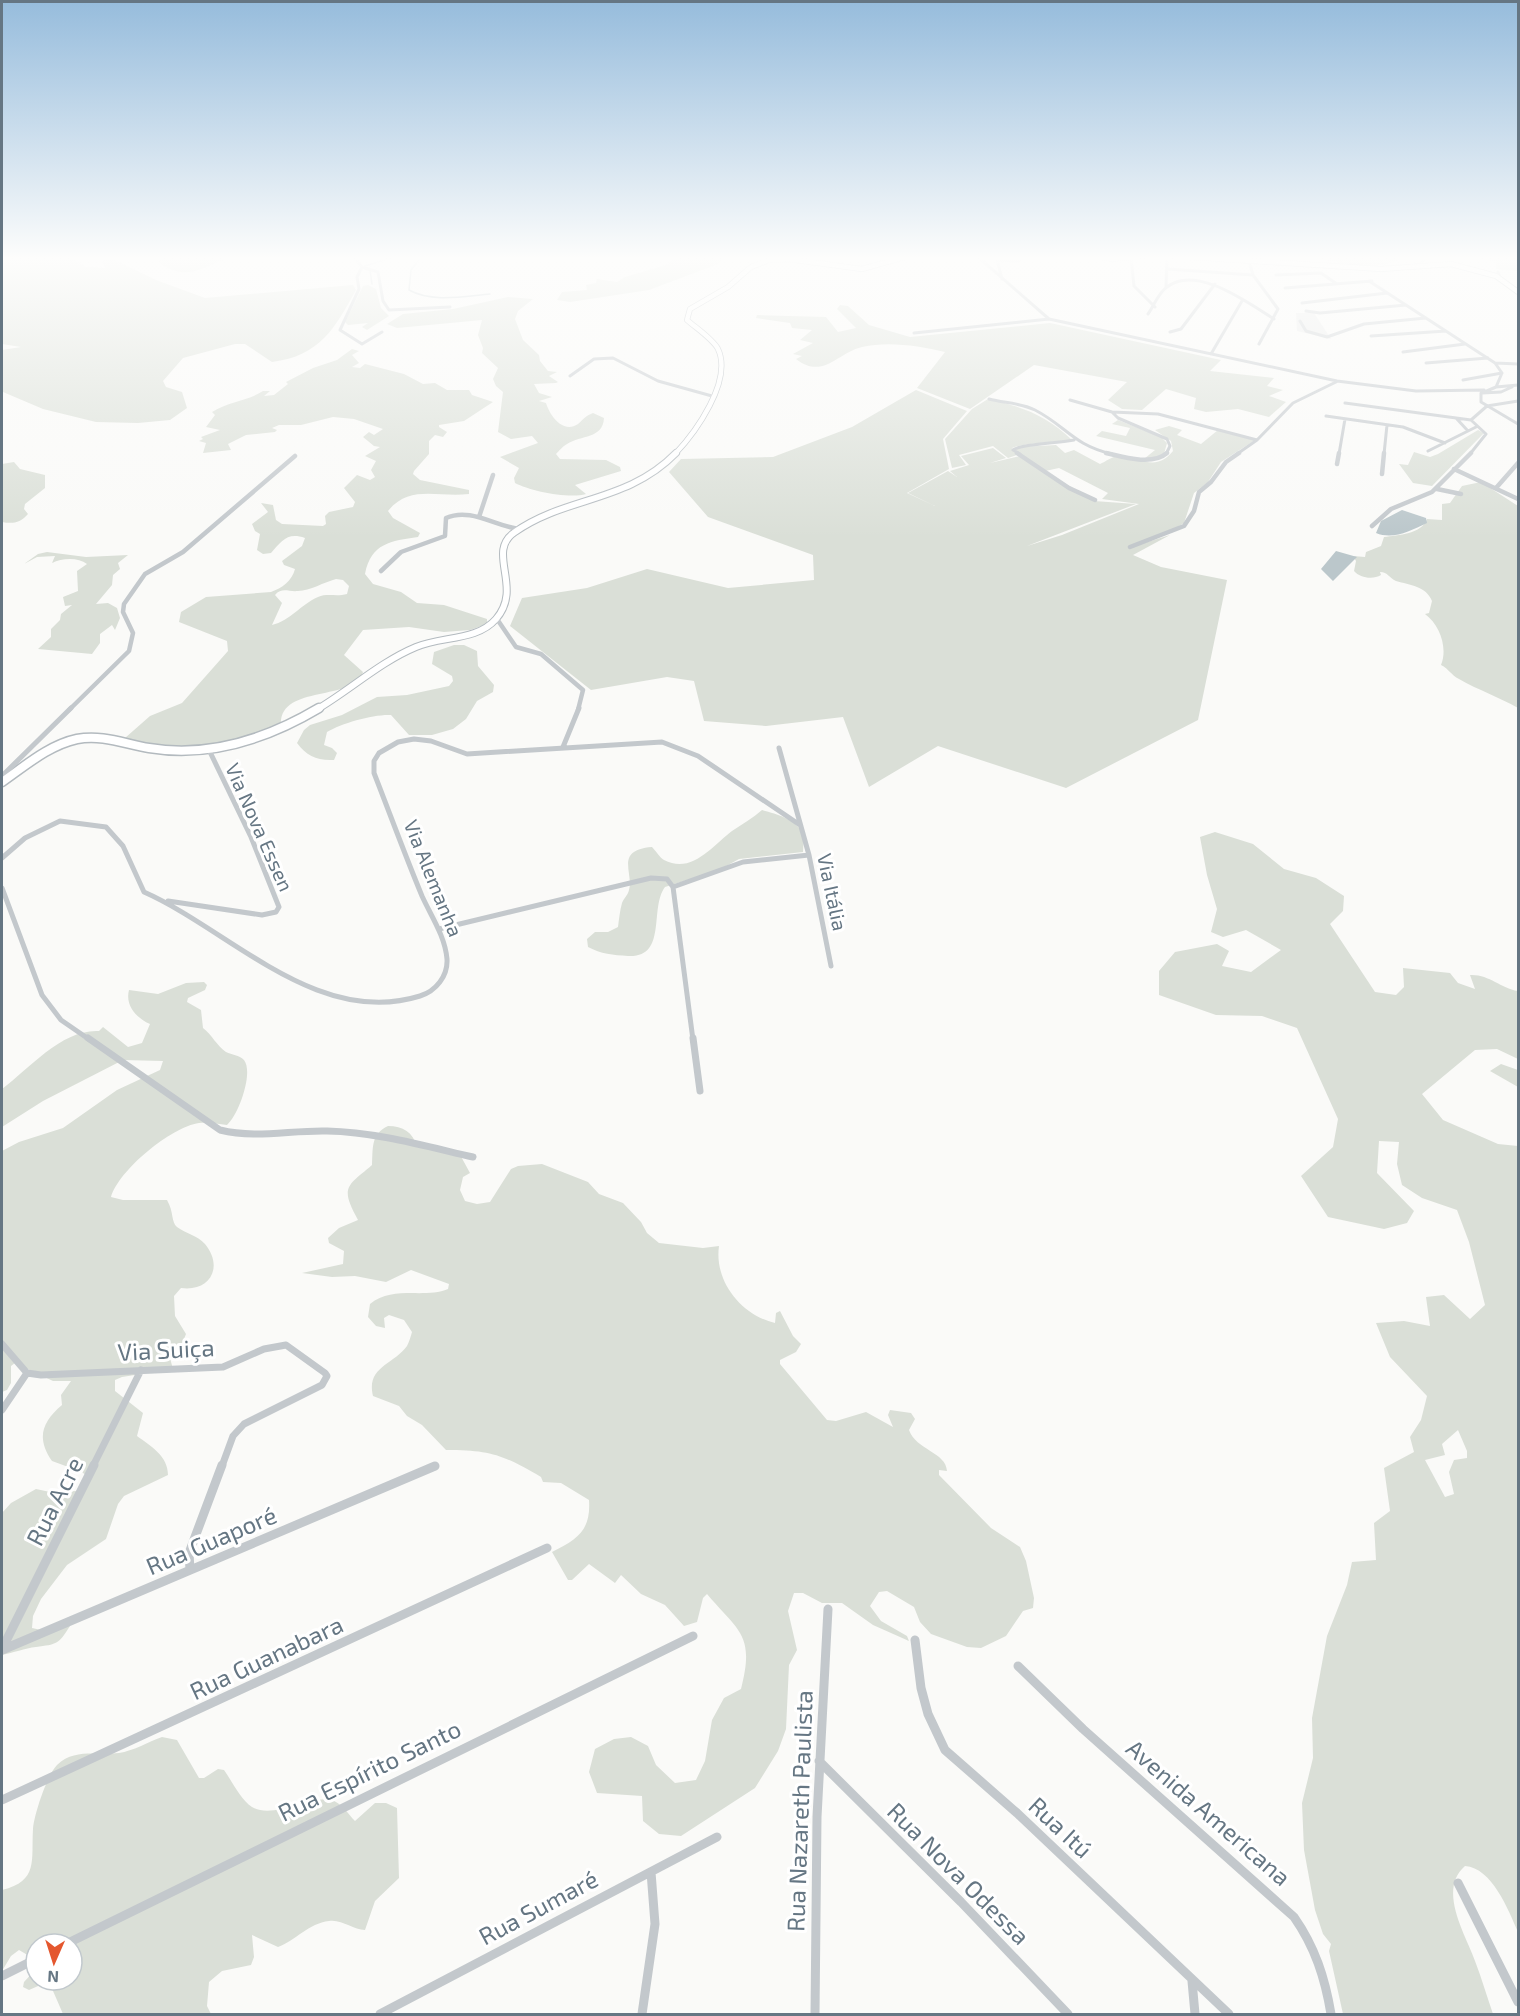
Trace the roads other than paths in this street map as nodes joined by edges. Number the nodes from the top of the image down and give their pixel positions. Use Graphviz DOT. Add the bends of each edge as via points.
graph roads {
  1 [pos="718,350"];
  2 [pos="1193,350"];
  3 [pos="1213,350"];
  4 [pos="1419,350"];
  5 [pos="1476,350"];
  6 [pos="1404,352"];
  7 [pos="1211,354"];
  8 [pos="1488,358"];
  9 [pos="1426,363"];
  10 [pos="1495,363"];
  11 [pos="1518,364"];
  12 [pos="1502,373"];
  13 [pos="570,376"];
  14 [pos="1463,380"];
  15 [pos="1337,381"];
  16 [pos="1518,386"];
  17 [pos="1496,387"];
  18 [pos="1512,387"];
  19 [pos="1482,392"];
  20 [pos="712,396"];
  21 [pos="989,399"];
  22 [pos="1070,400"];
  23 [pos="1518,401"];
  24 [pos="1345,403"];
  25 [pos="1487,406"];
  26 [pos="1112,412"];
  27 [pos="1326,416"];
  28 [pos="1456,418"];
  29 [pos="1345,419"];
  30 [pos="1471,420"];
  31 [pos="1518,424"];
  32 [pos="1388,425"];
  33 [pos="1476,427"];
  34 [pos="1468,431"];
  35 [pos="1486,434"];
  36 [pos="1495,435"];
  37 [pos="1074,440"];
  38 [pos="1257,440"];
  39 [pos="1445,443"];
  40 [pos="1428,452"];
  41 [pos="295,456"];
  42 [pos="1518,463"];
  43 [pos="1337,464"];
  44 [pos="1454,469"];
  45 [pos="1382,474"];
  46 [pos="493,475"];
  47 [pos="1496,488"];
  48 [pos="1437,489"];
  49 [pos="1461,494"];
  50 [pos="1518,499"];
  51 [pos="1095,500"];
  52 [pos="479,517"];
  53 [pos="1372,526"];
  54 [pos="519,529"];
  55 [pos="1130,547"];
  56 [pos="381,571"];
  57 [pos="497,619"];
  58 [pos="563,747"];
  59 [pos="779,748"];
  60 [pos="210,752"];
  61 [pos="2,776"];
  62 [pos="2,782"];
  63 [pos="800,825"];
  64 [pos="809,855"];
  65 [pos="2,858"];
  66 [pos="2,888"];
  67 [pos="673,888"];
  68 [pos="167,901"];
  69 [pos="438,929"];
  70 [pos="831,966"];
  71 [pos="700,1091"];
  72 [pos="472,1157"];
  73 [pos="2,1344"];
  74 [pos="141,1370"];
  75 [pos="27,1373"];
  76 [pos="2,1410"];
  77 [pos="435,1466"];
  78 [pos="547,1548"];
  79 [pos="190,1569"];
  80 [pos="828,1609"];
  81 [pos="693,1636"];
  82 [pos="915,1640"];
  83 [pos="2,1649"];
  84 [pos="1018,1666"];
  85 [pos="819,1761"];
  86 [pos="2,1800"];
  87 [pos="717,1837"];
  88 [pos="651,1872"];
  89 [pos="1458,1883"];
  90 [pos="84,1935"];
  91 [pos="24,1965"];
  92 [pos="2,1976"];
  93 [pos="1191,1980"];
  94 [pos="1518,2002"];
  95 [pos="392,2010"];
  96 [pos="380,2014"];
  97 [pos="642,2014"];
  98 [pos="815,2014"];
  99 [pos="1068,2014"];
  100 [pos="1195,2014"];
  101 [pos="1229,2014"];
  102 [pos="1331,2014"];
  1 -- 20 [label="main road" via="720,373"];
  2 -- 7 [label="street"];
  3 -- 7 [label="street"];
  4 -- 6 [label="street"];
  5 -- 8 [label="street"];
  7 -- 15 [label="street"];
  8 -- 9 [label="street"];
  8 -- 10 [label="street"];
  10 -- 11 [label="street"];
  10 -- 12 [label="street"];
  12 -- 14 [label="street"];
  12 -- 17 [label="street"];
  13 -- 20 [label="street" via="600,357"];
  15 -- 19 [label="street" via="1416,391"];
  15 -- 38 [label="street" via="1293,403"];
  16 -- 18 [label="street"];
  17 -- 18 [label="street"];
  17 -- 19 [label="street"];
  18 -- 19 [label="street" via="1501,392"];
  19 -- 25 [label="street" via="1479,399"];
  20 -- 54 [label="main road" via="686,442 651,476"];
  21 -- 37 [label="street" via="1036,411"];
  22 -- 26 [label="street"];
  23 -- 25 [label="street"];
  24 -- 28 [label="street"];
  25 -- 30 [label="street"];
  25 -- 31 [label="street"];
  26 -- 37 [label="street" via="1167,439 1170,446 1166,455 1156,461 1145,461"];
  26 -- 38 [label="street" via="1158,414"];
  27 -- 29 [label="street"];
  28 -- 30 [label="street"];
  28 -- 34 [label="street"];
  29 -- 32 [label="street"];
  29 -- 43 [label="street"];
  30 -- 33 [label="street"];
  32 -- 39 [label="street" via="1414,430"];
  32 -- 45 [label="street"];
  33 -- 34 [label="street"];
  33 -- 35 [label="street"];
  34 -- 39 [label="street"];
  35 -- 36 [label="street"];
  35 -- 44 [label="street"];
  37 -- 51 [label="street" via="1013,450 1069,488"];
  38 -- 55 [label="street" via="1226,462 1199,492 1194,511 1184,526"];
  39 -- 40 [label="street"];
  41 -- 61 [label="street" via="183,552 145,574 124,604 123,612 133,633 129,651"];
  42 -- 47 [label="street"];
  44 -- 47 [label="street"];
  44 -- 48 [label="street"];
  46 -- 52 [label="street"];
  47 -- 50 [label="street"];
  48 -- 49 [label="street"];
  48 -- 53 [label="street" via="1390,507"];
  52 -- 54 [label="street" via="500,527"];
  52 -- 56 [label="street" via="460,513 449,516 445,536 400,550"];
  54 -- 57 [label="main road" via="505,540 500,550 510,589"];
  57 -- 58 [label="street" via="516,647 541,654 583,690"];
  57 -- 60 [label="main road" via="478,631 418,646 304,718 240,745"];
  58 -- 63 [label="street, Via Alemanha" via="642,741 677,746"];
  58 -- 69 [label="street, Via Alemanha" via="467,754 414,739 389,746 374,761 374,773"];
  59 -- 63 [label="street, Via Itália"];
  60 -- 62 [label="main road" via="166,751 104,738 76,739 52,749"];
  60 -- 68 [label="street, Via Nova Essen" via="279,907 276,912 262,915"];
  63 -- 64 [label="street, Via Itália"];
  64 -- 67 [label="street" via="742,862"];
  64 -- 70 [label="street, Via Itália"];
  65 -- 68 [label="street, Via Alemanha" via="25,838 60,821 106,826 123,846 139,886"];
  66 -- 72 [label="street" via="42,994 61,1020 220,1130 236,1135 292,1131 362,1134"];
  67 -- 69 [label="street" via="667,879 651,878"];
  67 -- 71 [label="street"];
  68 -- 69 [label="street, Via Alemanha" via="284,977 371,1003 394,1005 412,1001 440,984 448,960"];
  73 -- 75 [label="street"];
  74 -- 75 [label="street, Via Suiça"];
  74 -- 79 [label="street, Via Suiça" via="223,1367 264,1349 286,1345 327,1376 315,1390 244,1424 232,1436 190,1550"];
  74 -- 83 [label="street, Rua Acre"];
  75 -- 76 [label="street"];
  77 -- 79 [label="street, Rua Guaporé"];
  78 -- 86 [label="street, Rua Guanabara"];
  79 -- 83 [label="street, Rua Guaporé"];
  80 -- 85 [label="street, Rua Nazareth Paulista"];
  81 -- 90 [label="street, Rua Espírito Santo"];
  82 -- 93 [label="street, Rua Itú" via="928,1714 945,1750 1017,1813"];
  84 -- 102 [label="street, Avenida Americana" via="1294,1917 1309,1936 1320,1964"];
  85 -- 98 [label="street, Rua Nazareth Paulista"];
  85 -- 99 [label="street, Rua Nova Odessa"];
  87 -- 88 [label="street, Rua Sumaré"];
  88 -- 95 [label="street, Rua Sumaré"];
  88 -- 97 [label="street" via="655,1910"];
  89 -- 94 [label="street"];
  91 -- 92 [label="street"];
  93 -- 100 [label="street"];
  93 -- 101 [label="street, Rua Itú"];
  95 -- 96 [label="street, Rua Sumaré"];
}
